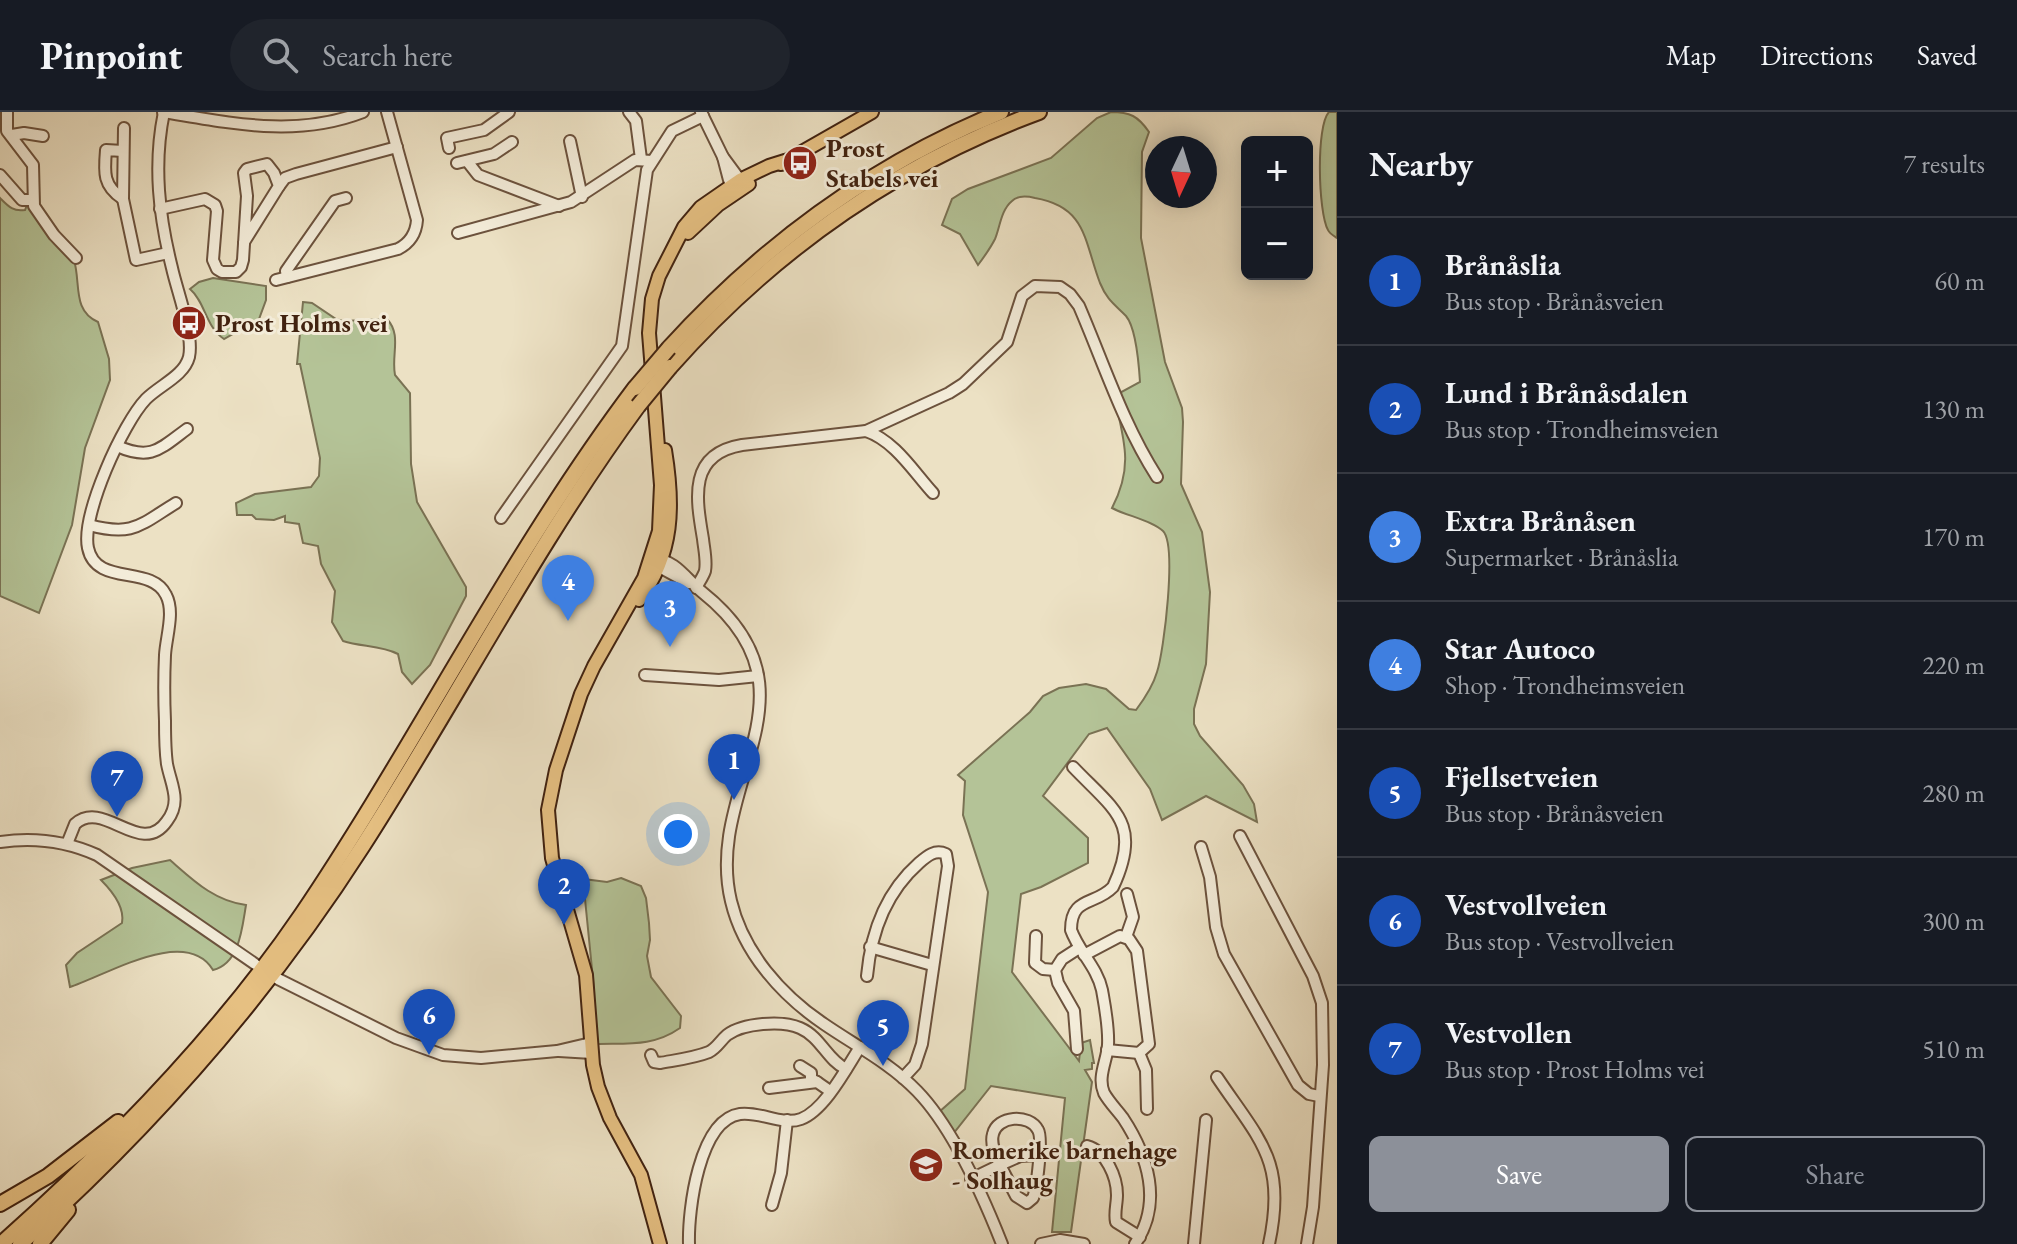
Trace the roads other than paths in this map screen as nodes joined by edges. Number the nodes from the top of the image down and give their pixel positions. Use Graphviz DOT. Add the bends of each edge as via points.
graph roads {
  1 [pos="7,112"];
  2 [pos="163,112"];
  3 [pos="363,112"];
  4 [pos="387,112"];
  5 [pos="509,112"];
  6 [pos="872,112"];
  7 [pos="1001,112"];
  8 [pos="1039,112"];
  9 [pos="632,113"];
  10 [pos="702,114"];
  11 [pos="325,118"];
  12 [pos="124,128"];
  13 [pos="12,135"];
  14 [pos="43,136"];
  15 [pos="570,141"];
  16 [pos="512,142"];
  17 [pos="397,147"];
  18 [pos="449,148"];
  19 [pos="123,151"];
  20 [pos="646,160"];
  21 [pos="0,175"];
  22 [pos="737,185"];
  23 [pos="279,186"];
  24 [pos="582,197"];
  25 [pos="346,198"];
  26 [pos="123,199"];
  27 [pos="33,200"];
  28 [pos="559,206"];
  29 [pos="160,209"];
  30 [pos="458,233"];
  31 [pos="244,242"];
  32 [pos="168,253"];
  33 [pos="76,258"];
  34 [pos="187,429"];
  35 [pos="866,431"];
  36 [pos="117,446"];
  37 [pos="1157,477"];
  38 [pos="933,493"];
  39 [pos="176,503"];
  40 [pos="501,518"];
  41 [pos="89,525"];
  42 [pos="658,562"];
  43 [pos="694,586"];
  44 [pos="645,675"];
  45 [pos="758,676"];
  46 [pos="1073,767"];
  47 [pos="1240,836"];
  48 [pos="0,842"];
  49 [pos="67,844"];
  50 [pos="1201,847"];
  51 [pos="1127,894"];
  52 [pos="1036,936"];
  53 [pos="1126,937"];
  54 [pos="870,947"];
  55 [pos="1082,951"];
  56 [pos="255,964"];
  57 [pos="932,965"];
  58 [pos="1055,970"];
  59 [pos="867,976"];
  60 [pos="278,979"];
  61 [pos="860,1047"];
  62 [pos="592,1048"];
  63 [pos="1077,1049"];
  64 [pos="1107,1050"];
  65 [pos="1139,1053"];
  66 [pos="651,1055"];
  67 [pos="800,1066"];
  68 [pos="846,1069"];
  69 [pos="1217,1077"];
  70 [pos="903,1078"];
  71 [pos="817,1082"];
  72 [pos="769,1088"];
  73 [pos="830,1091"];
  74 [pos="1319,1096"];
  75 [pos="1147,1109"];
  76 [pos="139,1110"];
  77 [pos="787,1120"];
  78 [pos="1206,1120"];
  79 [pos="1099,1139"];
  80 [pos="1087,1146"];
  81 [pos="1098,1151"];
  82 [pos="1038,1155"];
  83 [pos="1000,1165"];
  84 [pos="971,1179"];
  85 [pos="80,1189"];
  86 [pos="0,1204"];
  87 [pos="772,1205"];
  88 [pos="1138,1240"];
  89 [pos="1,1244"];
  90 [pos="20,1244"];
  91 [pos="40,1244"];
  92 [pos="660,1244"];
  93 [pos="689,1244"];
  94 [pos="1002,1244"];
  95 [pos="1041,1244"];
  96 [pos="1084,1244"];
  97 [pos="1194,1244"];
  98 [pos="1269,1244"];
  99 [pos="1307,1244"];
  1 -- 13 [label="street"];
  2 -- 11 [label="street" via="262,127 294,128"];
  2 -- 29 [label="street" via="157,168"];
  3 -- 11 [label="street"];
  4 -- 17 [label="street"];
  5 -- 18 [label="street" via="494,129 447,138"];
  6 -- 22 [label="main road"];
  7 -- 76 [label="highway, bridge" via="892,165 811,218 754,263 669,348 546,516 300,917"];
  8 -- 85 [label="highway, bridge" via="943,153 844,211 794,248 700,333 638,406 561,517 393,797 309,925 195,1069"];
  9 -- 20 [label="street"];
  10 -- 20 [label="street" via="672,131"];
  10 -- 22 [label="street"];
  12 -- 19 [label="street"];
  13 -- 14 [label="street"];
  13 -- 27 [label="street" via="33,165"];
  15 -- 24 [label="street"];
  16 -- 28 [label="street" via="494,154 462,162 478,175"];
  17 -- 23 [label="street" via="296,174"];
  17 -- 25 [label="street" via="417,220 410,241 398,249 282,278 335,201"];
  19 -- 26 [label="street"];
  19 -- 26 [label="street" via="106,150 104,175 110,190"];
  20 -- 24 [label="street" via="635,160"];
  20 -- 40 [label="street" via="622,346"];
  21 -- 27 [label="street" via="22,200"];
  22 -- 42 [label="main road" via="678,241 659,276 650,312 662,505"];
  23 -- 31 [label="street"];
  23 -- 31 [label="street" via="267,164 244,173"];
  24 -- 28 [label="street"];
  26 -- 32 [label="street" via="136,260"];
  27 -- 33 [label="street" via="39,216"];
  28 -- 30 [label="street"];
  29 -- 31 [label="street" via="205,199 215,205 213,260 220,271 232,273 241,267"];
  29 -- 32 [label="street"];
  32 -- 36 [label="street" via="187,332 188,360 143,402"];
  34 -- 36 [label="street" via="151,453"];
  35 -- 37 [label="street" via="963,384 1007,342 1026,292 1053,285 1065,289 1079,306 1121,409"];
  35 -- 38 [label="street" via="888,443"];
  35 -- 43 [label="street" via="729,447 712,457 698,480 706,563"];
  36 -- 41 [label="street"];
  39 -- 41 [label="street" via="130,530"];
  41 -- 49 [label="street" via="88,550 96,564 152,581 167,597 165,741 176,799 170,818 157,831 141,834 103,818 85,818 73,827"];
  42 -- 43 [label="street"];
  42 -- 62 [label="main road" via="644,595 599,656 577,705 548,810 552,858 586,975"];
  43 -- 45 [label="street" via="736,625"];
  44 -- 45 [label="street" via="731,681"];
  45 -- 61 [label="street" via="758,730 728,840 733,907 745,939 772,978"];
  46 -- 55 [label="street" via="1122,820 1126,836 1113,887 1074,912 1071,930"];
  47 -- 74 [label="street" via="1318,989 1324,1019"];
  48 -- 49 [label="street"];
  49 -- 56 [label="street" via="115,866"];
  50 -- 74 [label="street" via="1216,927 1230,967 1298,1085"];
  51 -- 53 [label="street" via="1133,917"];
  52 -- 58 [label="street" via="1035,963"];
  53 -- 55 [label="street"];
  53 -- 65 [label="street" via="1137,951 1149,1035 1149,1044"];
  54 -- 57 [label="street"];
  54 -- 57 [label="street" via="893,892 921,861 942,851 948,866"];
  54 -- 59 [label="street"];
  55 -- 58 [label="street" via="1062,959"];
  55 -- 64 [label="street" via="1101,988"];
  57 -- 70 [label="street" via="920,1050"];
  58 -- 63 [label="street" via="1074,1011"];
  60 -- 62 [label="street" via="396,1038 443,1055 481,1058"];
  61 -- 68 [label="street"];
  61 -- 70 [label="street"];
  62 -- 92 [label="main road" via="602,1099 641,1175"];
  64 -- 65 [label="street"];
  64 -- 88 [label="street" via="1101,1071 1104,1093 1133,1134 1150,1182 1149,1212"];
  65 -- 75 [label="street" via="1146,1070"];
  66 -- 68 [label="street" via="660,1063 704,1053 734,1031 787,1024 813,1036"];
  67 -- 71 [label="street"];
  68 -- 73 [label="street"];
  69 -- 98 [label="street" via="1224,1096 1258,1137 1273,1170 1275,1212"];
  70 -- 84 [label="street" via="944,1125"];
  71 -- 72 [label="street"];
  71 -- 73 [label="street"];
  73 -- 77 [label="street" via="807,1115"];
  74 -- 99 [label="street"];
  76 -- 86 [label="highway" via="37,1184"];
  76 -- 89 [label="highway"];
  77 -- 87 [label="street"];
  77 -- 93 [label="street" via="741,1114 715,1130 698,1178"];
  78 -- 97 [label="street" via="1211,1141"];
  79 -- 81 [label="street"];
  80 -- 81 [label="street"];
  81 -- 88 [label="street" via="1117,1186 1116,1222"];
  82 -- 83 [label="street"];
  82 -- 83 [label="street" via="1035,1194 1027,1203 1016,1196"];
  82 -- 83 [label="street" via="1037,1128 1012,1119 993,1131"];
  83 -- 84 [label="street"];
  84 -- 94 [label="street"];
  85 -- 90 [label="highway"];
  85 -- 91 [label="highway"];
  95 -- 96 [label="street"];
}
